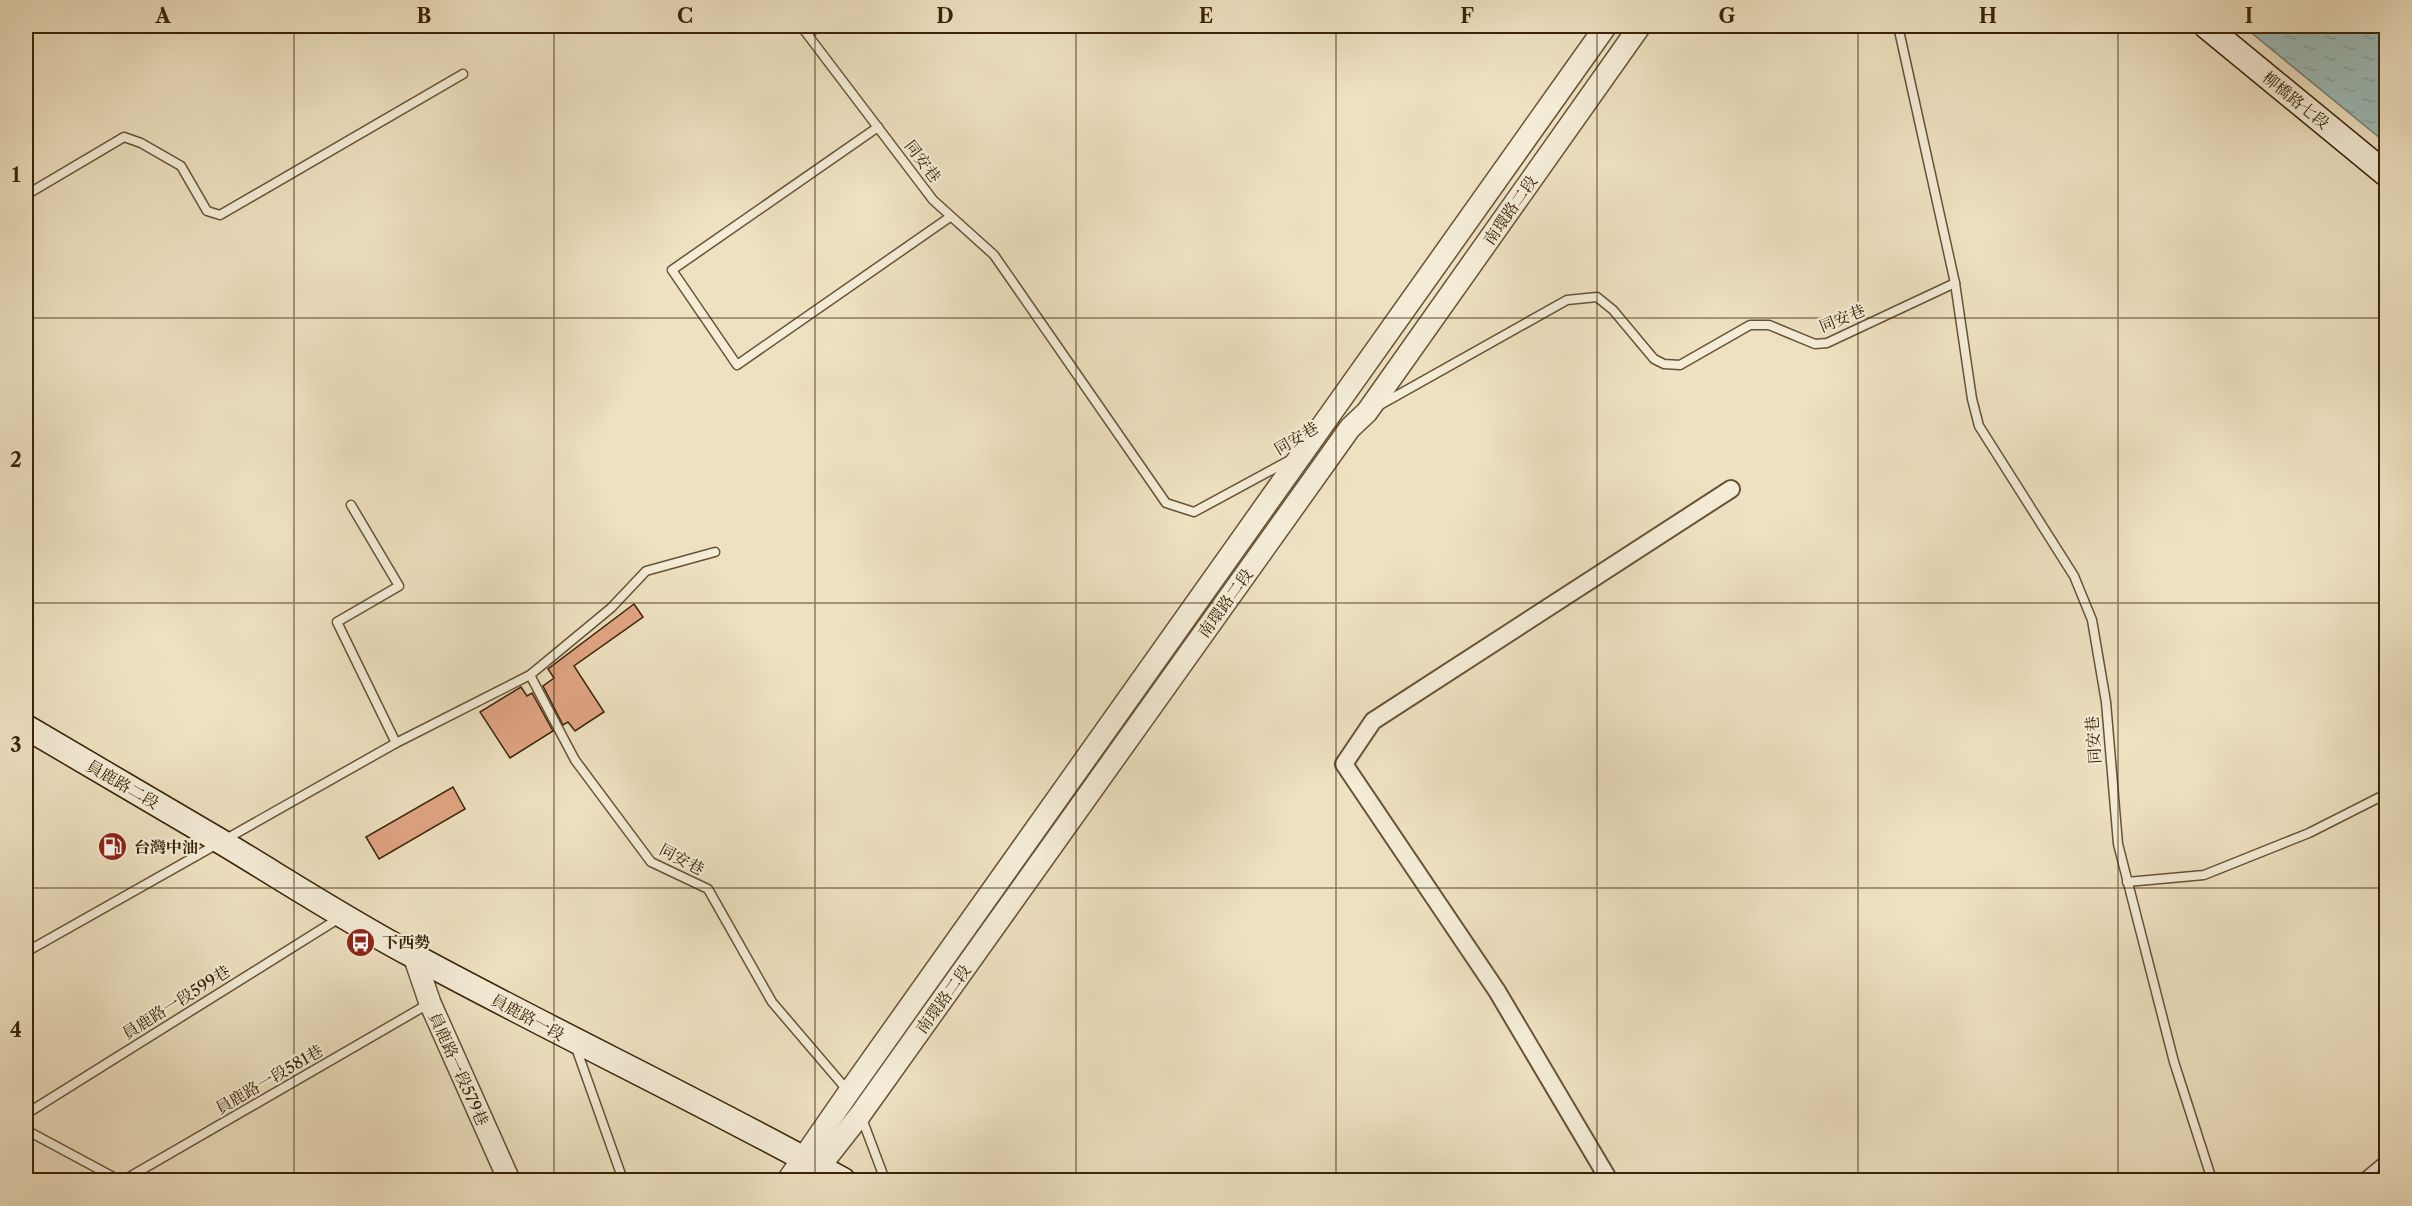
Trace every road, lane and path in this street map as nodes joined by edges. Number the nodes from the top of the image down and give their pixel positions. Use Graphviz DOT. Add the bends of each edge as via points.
graph roads {
  1 [pos="801,26"];
  2 [pos="820,26"];
  3 [pos="1606,26"];
  4 [pos="1641,26"];
  5 [pos="1898,26"];
  6 [pos="2206,26"];
  7 [pos="807,33"];
  8 [pos="463,74"];
  9 [pos="878,127"];
  10 [pos="2386,174"];
  11 [pos="26,195"];
  12 [pos="950,216"];
  13 [pos="1955,283"];
  14 [pos="1367,411"];
  15 [pos="1331,435"];
  16 [pos="1322,441"];
  17 [pos="1304,453"];
  18 [pos="1731,489"];
  19 [pos="351,505"];
  20 [pos="715,552"];
  21 [pos="530,675"];
  22 [pos="26,728"];
  23 [pos="396,743"];
  24 [pos="2386,794"];
  25 [pos="220,841"];
  26 [pos="2127,882"];
  27 [pos="342,916"];
  28 [pos="26,952"];
  29 [pos="414,956"];
  30 [pos="430,1004"];
  31 [pos="574,1041"];
  32 [pos="849,1092"];
  33 [pos="26,1114"];
  34 [pos="860,1115"];
  35 [pos="26,1130"];
  36 [pos="2386,1160"];
  37 [pos="811,1168"];
  38 [pos="119,1180"];
  39 [pos="124,1180"];
  40 [pos="509,1180"];
  41 [pos="623,1180"];
  42 [pos="788,1180"];
  43 [pos="843,1180"];
  44 [pos="885,1180"];
  45 [pos="1609,1180"];
  46 [pos="2212,1180"];
  47 [pos="2361,1180"];
  1 -- 7 [label="lane, 同安巷"];
  2 -- 7 [label="lane"];
  3 -- 17 [label="street, 南環路二段"];
  4 -- 14 [label="street, 南環路二段"];
  5 -- 13 [label="lane, 同安巷"];
  6 -- 10 [label="main road, 柳橋路七段"];
  7 -- 9 [label="lane, 同安巷"];
  8 -- 11 [label="lane" via="220,215 207,211 181,166 124,137"];
  9 -- 12 [label="lane, 同安巷" via="933,200"];
  9 -- 12 [label="lane" via="672,270 737,365"];
  12 -- 17 [label="lane, 同安巷" via="994,255 1166,503 1194,512"];
  13 -- 14 [label="lane, 同安巷" via="1827,344 1815,344 1769,325 1750,325 1680,365 1654,359 1597,297 1567,300"];
  13 -- 26 [label="lane, 同安巷" via="1979,426 2074,576 2092,620 2106,702 2118,844"];
  14 -- 15 [label="lane, 同安巷"];
  14 -- 34 [label="street, 南環路二段" via="1350,428"];
  16 -- 17 [label="lane, 同安巷"];
  17 -- 32 [label="street, 南環路二段"];
  18 -- 45 [label="street" via="1373,721 1344,764 1497,991"];
  19 -- 23 [label="lane" via="399,586 337,622"];
  20 -- 21 [label="lane" via="646,572 611,608"];
  21 -- 23 [label="lane"];
  21 -- 32 [label="lane, 同安巷" via="575,760 651,862 708,889 772,1002"];
  22 -- 25 [label="main road, 員鹿路二段"];
  23 -- 25 [label="lane"];
  24 -- 26 [label="lane" via="2309,833 2204,875"];
  25 -- 27 [label="main road, 員鹿路一段"];
  25 -- 28 [label="lane"];
  26 -- 46 [label="lane, 同安巷" via="2174,1062"];
  27 -- 29 [label="main road, 員鹿路一段"];
  27 -- 33 [label="lane, 員鹿路一段599巷"];
  29 -- 30 [label="street, 員鹿路一段579巷"];
  29 -- 31 [label="main road, 員鹿路一段"];
  30 -- 39 [label="lane, 員鹿路一段581巷"];
  30 -- 40 [label="street, 員鹿路一段579巷"];
  31 -- 37 [label="main road, 員鹿路一段"];
  31 -- 41 [label="lane"];
  32 -- 37 [label="street, 南環路二段"];
  34 -- 37 [label="street, 南環路二段"];
  34 -- 44 [label="lane"];
  35 -- 38 [label="lane"];
  36 -- 47 [label="lane"];
  37 -- 42 [label="street, 南環路二段"];
  37 -- 43 [label="main road, 員鹿路一段"];
}
